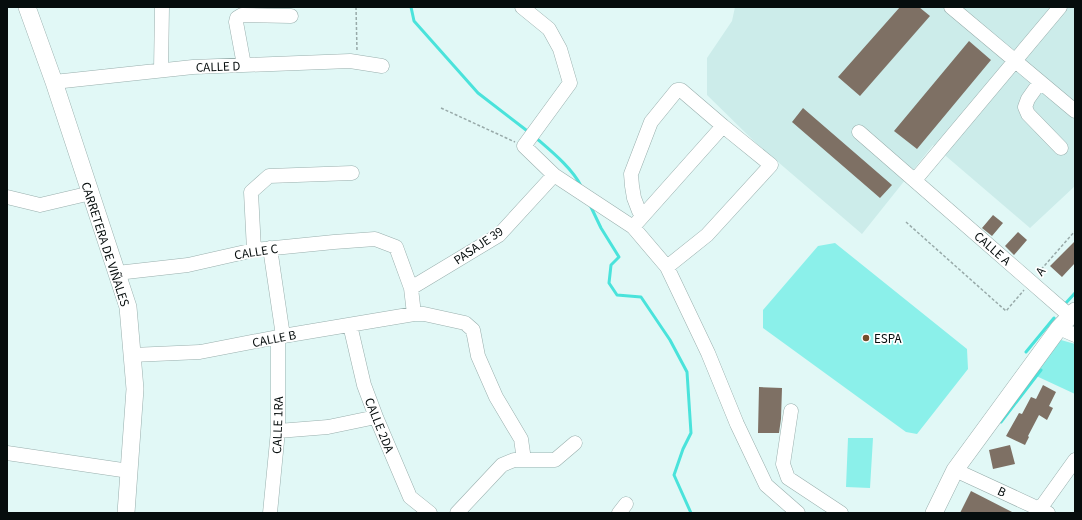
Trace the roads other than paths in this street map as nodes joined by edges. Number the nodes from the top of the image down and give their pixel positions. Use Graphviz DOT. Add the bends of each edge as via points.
graph roads {
  1 [pos="26,7"];
  2 [pos="162,7"];
  3 [pos="522,7"];
  4 [pos="951,7"];
  5 [pos="1060,7"];
  6 [pos="291,16"];
  7 [pos="1015,60"];
  8 [pos="244,65"];
  9 [pos="382,66"];
  10 [pos="161,70"];
  11 [pos="54,82"];
  12 [pos="1040,82"];
  13 [pos="1075,111"];
  14 [pos="723,126"];
  15 [pos="859,132"];
  16 [pos="1061,148"];
  17 [pos="352,174"];
  18 [pos="554,175"];
  19 [pos="915,180"];
  20 [pos="90,194"];
  21 [pos="7,197"];
  22 [pos="642,216"];
  23 [pos="633,227"];
  24 [pos="270,248"];
  25 [pos="254,250"];
  26 [pos="667,267"];
  27 [pos="117,273"];
  28 [pos="412,288"];
  29 [pos="414,314"];
  30 [pos="1068,318"];
  31 [pos="350,325"];
  32 [pos="1075,335"];
  33 [pos="281,336"];
  34 [pos="132,355"];
  35 [pos="791,411"];
  36 [pos="376,417"];
  37 [pos="278,431"];
  38 [pos="575,443"];
  39 [pos="7,453"];
  40 [pos="524,460"];
  41 [pos="1075,460"];
  42 [pos="129,470"];
  43 [pos="955,470"];
  44 [pos="1042,512"];
  45 [pos="126,513"];
  46 [pos="270,513"];
  47 [pos="430,513"];
  48 [pos="457,513"];
  49 [pos="798,513"];
  50 [pos="841,513"];
  51 [pos="934,513"];
  1 -- 11 [label="main road, CARRETERA DE VIÑALES"];
  2 -- 10 [label="street"];
  3 -- 18 [label="street" via="549,29 560,49 570,83 530,137"];
  4 -- 7 [label="street"];
  5 -- 7 [label="street"];
  6 -- 8 [label="street" via="242,15 236,18"];
  7 -- 12 [label="street"];
  7 -- 19 [label="street"];
  8 -- 9 [label="street, CALLE D" via="356,62"];
  8 -- 10 [label="street, CALLE D"];
  10 -- 11 [label="street, CALLE D"];
  11 -- 20 [label="main road, CARRETERA DE VIÑALES"];
  12 -- 13 [label="street"];
  12 -- 16 [label="street" via="1025,107 1028,114"];
  14 -- 22 [label="street"];
  14 -- 22 [label="street" via="681,90 677,90 651,122 631,174 634,198"];
  14 -- 26 [label="street" via="771,165 707,235"];
  15 -- 19 [label="street, CALLE A"];
  17 -- 25 [label="street" via="269,176 251,192"];
  18 -- 23 [label="street"];
  18 -- 28 [label="street, PASAJE 39" via="498,235"];
  19 -- 30 [label="street, CALLE A" via="1032,282"];
  20 -- 21 [label="street" via="40,205"];
  20 -- 27 [label="main road, CARRETERA DE VIÑALES"];
  22 -- 23 [label="street"];
  23 -- 26 [label="street"];
  24 -- 25 [label="street, CALLE C"];
  24 -- 28 [label="street, CALLE C" via="375,239 396,247"];
  24 -- 33 [label="street, CALLE 1RA"];
  25 -- 27 [label="street, CALLE C" via="188,265"];
  26 -- 49 [label="street" via="766,485"];
  27 -- 34 [label="main road, CARRETERA DE VIÑALES" via="128,307"];
  28 -- 29 [label="street"];
  29 -- 31 [label="street, CALLE B"];
  29 -- 40 [label="street, CALLE B" via="465,323 473,330 478,356 496,397 521,439"];
  30 -- 32 [label="street"];
  30 -- 43 [label="main road"];
  31 -- 33 [label="street, CALLE B"];
  31 -- 36 [label="street, CALLE 2DA" via="364,385"];
  33 -- 34 [label="street, CALLE B" via="200,352"];
  33 -- 37 [label="street, CALLE 1RA"];
  34 -- 42 [label="main road, CARRETERA DE VIÑALES" via="135,389"];
  35 -- 50 [label="street" via="783,464 788,478"];
  36 -- 37 [label="street" via="328,427"];
  36 -- 47 [label="street, CALLE 2DA" via="410,497"];
  37 -- 46 [label="street, CALLE 1RA"];
  38 -- 40 [label="street" via="555,460"];
  39 -- 42 [label="street"];
  40 -- 48 [label="street" via="514,460 502,465"];
  41 -- 44 [label="street"];
  42 -- 45 [label="main road, CARRETERA DE VIÑALES"];
  43 -- 44 [label="street, B"];
  43 -- 51 [label="main road"];
}
